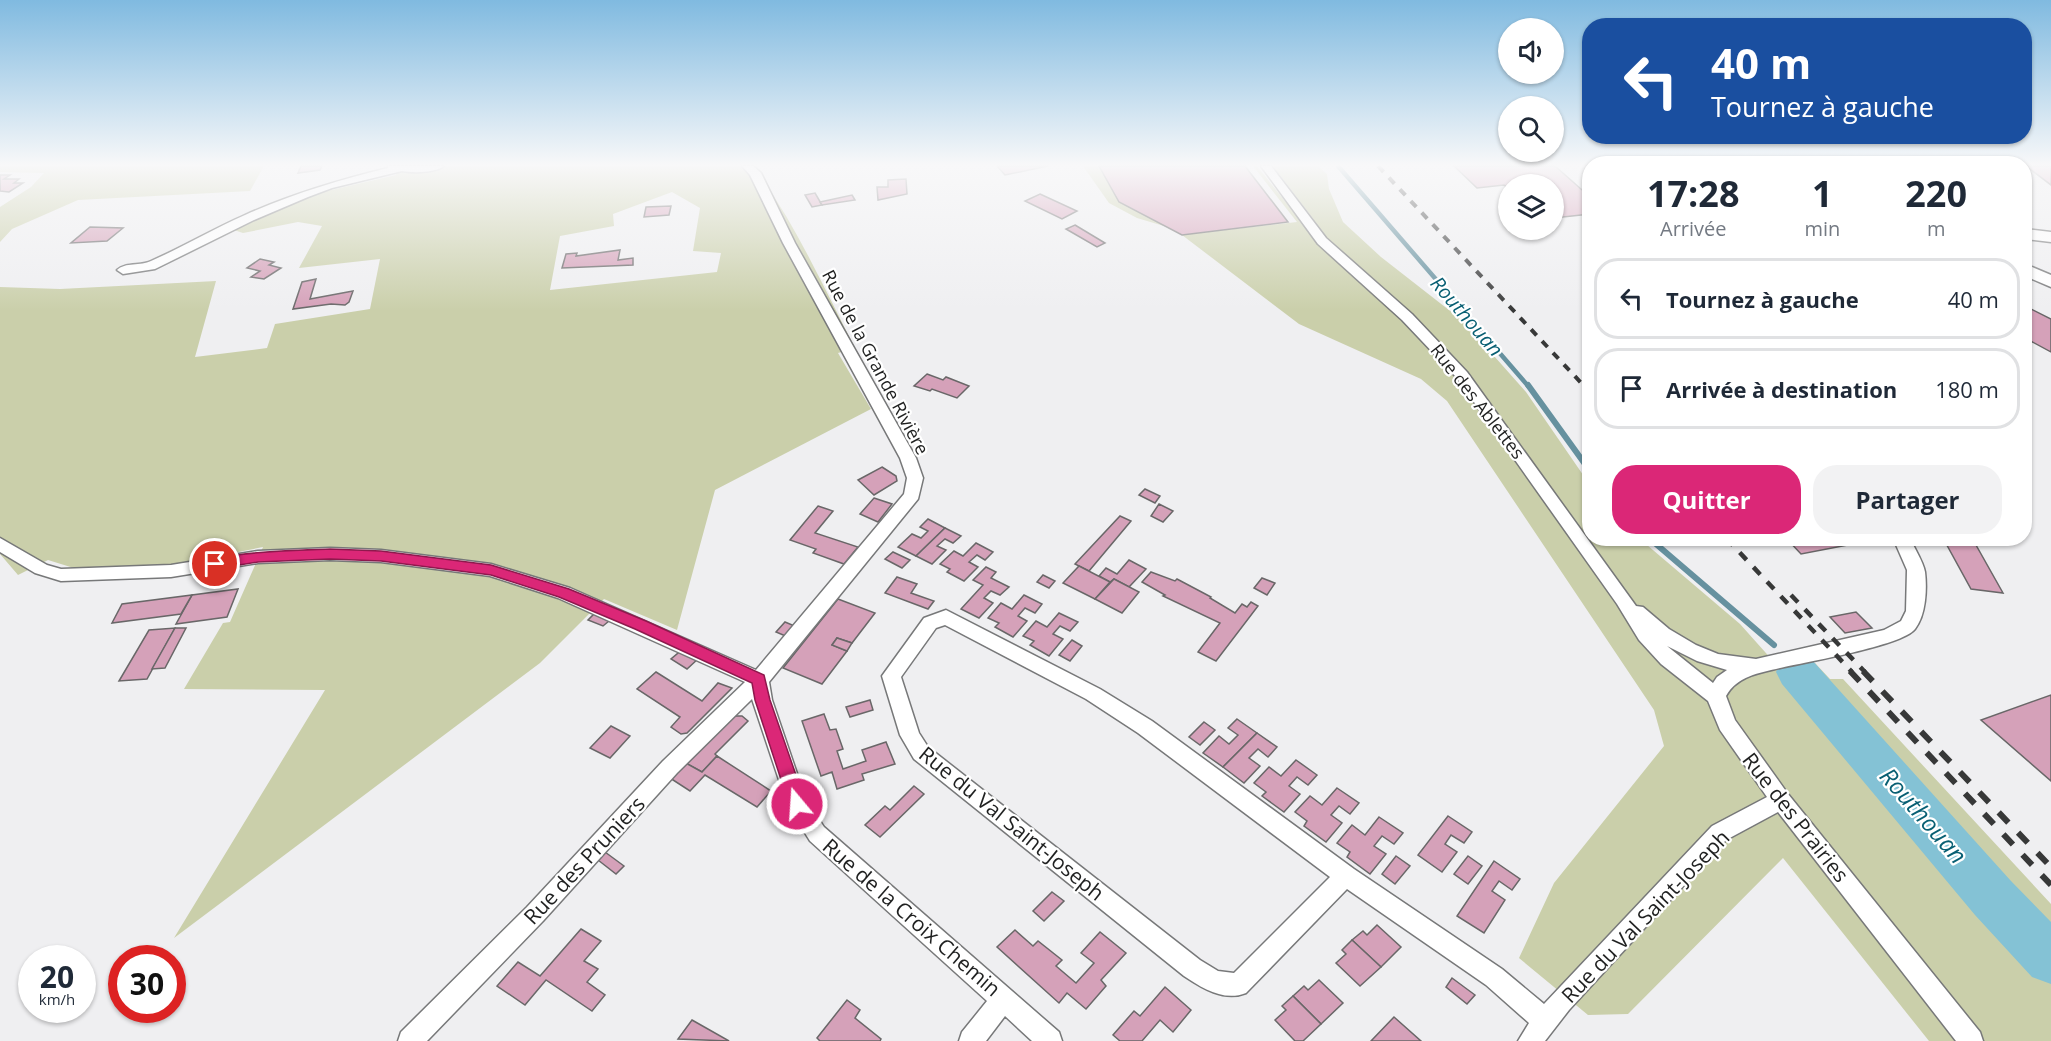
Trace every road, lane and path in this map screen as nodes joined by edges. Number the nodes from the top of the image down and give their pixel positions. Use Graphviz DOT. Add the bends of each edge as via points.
graph roads {
  1 [pos="256,215"];
  2 [pos="775,215"];
  3 [pos="1303,215"];
  4 [pos="2032,235"];
  5 [pos="2051,237"];
  6 [pos="123,270"];
  7 [pos="2032,272"];
  8 [pos="2051,282"];
  9 [pos="1582,542"];
  10 [pos="0,544"];
  11 [pos="1585,546"];
  12 [pos="1905,546"];
  13 [pos="1623,599"];
  14 [pos="1762,665"];
  15 [pos="759,680"];
  16 [pos="1716,696"];
  17 [pos="1781,800"];
  18 [pos="1346,876"];
  19 [pos="1004,998"];
  20 [pos="1547,1022"];
  21 [pos="410,1041"];
  22 [pos="971,1041"];
  23 [pos="1050,1041"];
  24 [pos="1530,1041"];
  25 [pos="1971,1041"];
  1 -- 6 [label="street" via="151,266"];
  2 -- 15 [label="street, Rue de la Grande Rivière" via="908,458 915,478 912,495"];
  3 -- 9 [label="street, Rue des Ablettes" via="1322,241 1434,343 1462,375"];
  4 -- 5 [label="street"];
  7 -- 8 [label="street"];
  10 -- 15 [label="street" via="41,569 61,575 171,571 258,557 330,554 381,556 491,570 564,593"];
  11 -- 13 [label="street, Rue des Ablettes"];
  12 -- 14 [label="street" via="1916,570 1915,611 1908,626 1888,636"];
  13 -- 14 [label="street, Rue des Ablettes" via="1665,635 1704,658 1729,665"];
  13 -- 16 [label="street, Rue des Ablettes" via="1645,635 1668,659"];
  14 -- 16 [label="street" via="1735,674 1724,682"];
  15 -- 19 [label="street, Rue de la Croix Chemin" via="797,804 817,834"];
  15 -- 21 [label="street, Rue des Pruniers" via="670,767 535,915"];
  16 -- 17 [label="street, Rue des Prairies" via="1731,731"];
  17 -- 20 [label="street, Rue du Val Saint-Joseph" via="1719,833 1561,1002"];
  17 -- 25 [label="street, Rue des Prairies"];
  18 -- 18 [label="street, Rue du Val Saint-Joseph" via="1238,985 1215,982 1192,968 921,753 910,735 891,676 930,623 946,617 1093,694 1145,727"];
  18 -- 20 [label="street, Rue du Val Saint-Joseph" via="1494,977"];
  19 -- 22 [label="street"];
  19 -- 23 [label="street, Rue de la Croix Chemin"];
  20 -- 24 [label="street, Rue du Val Saint-Joseph"];
}
